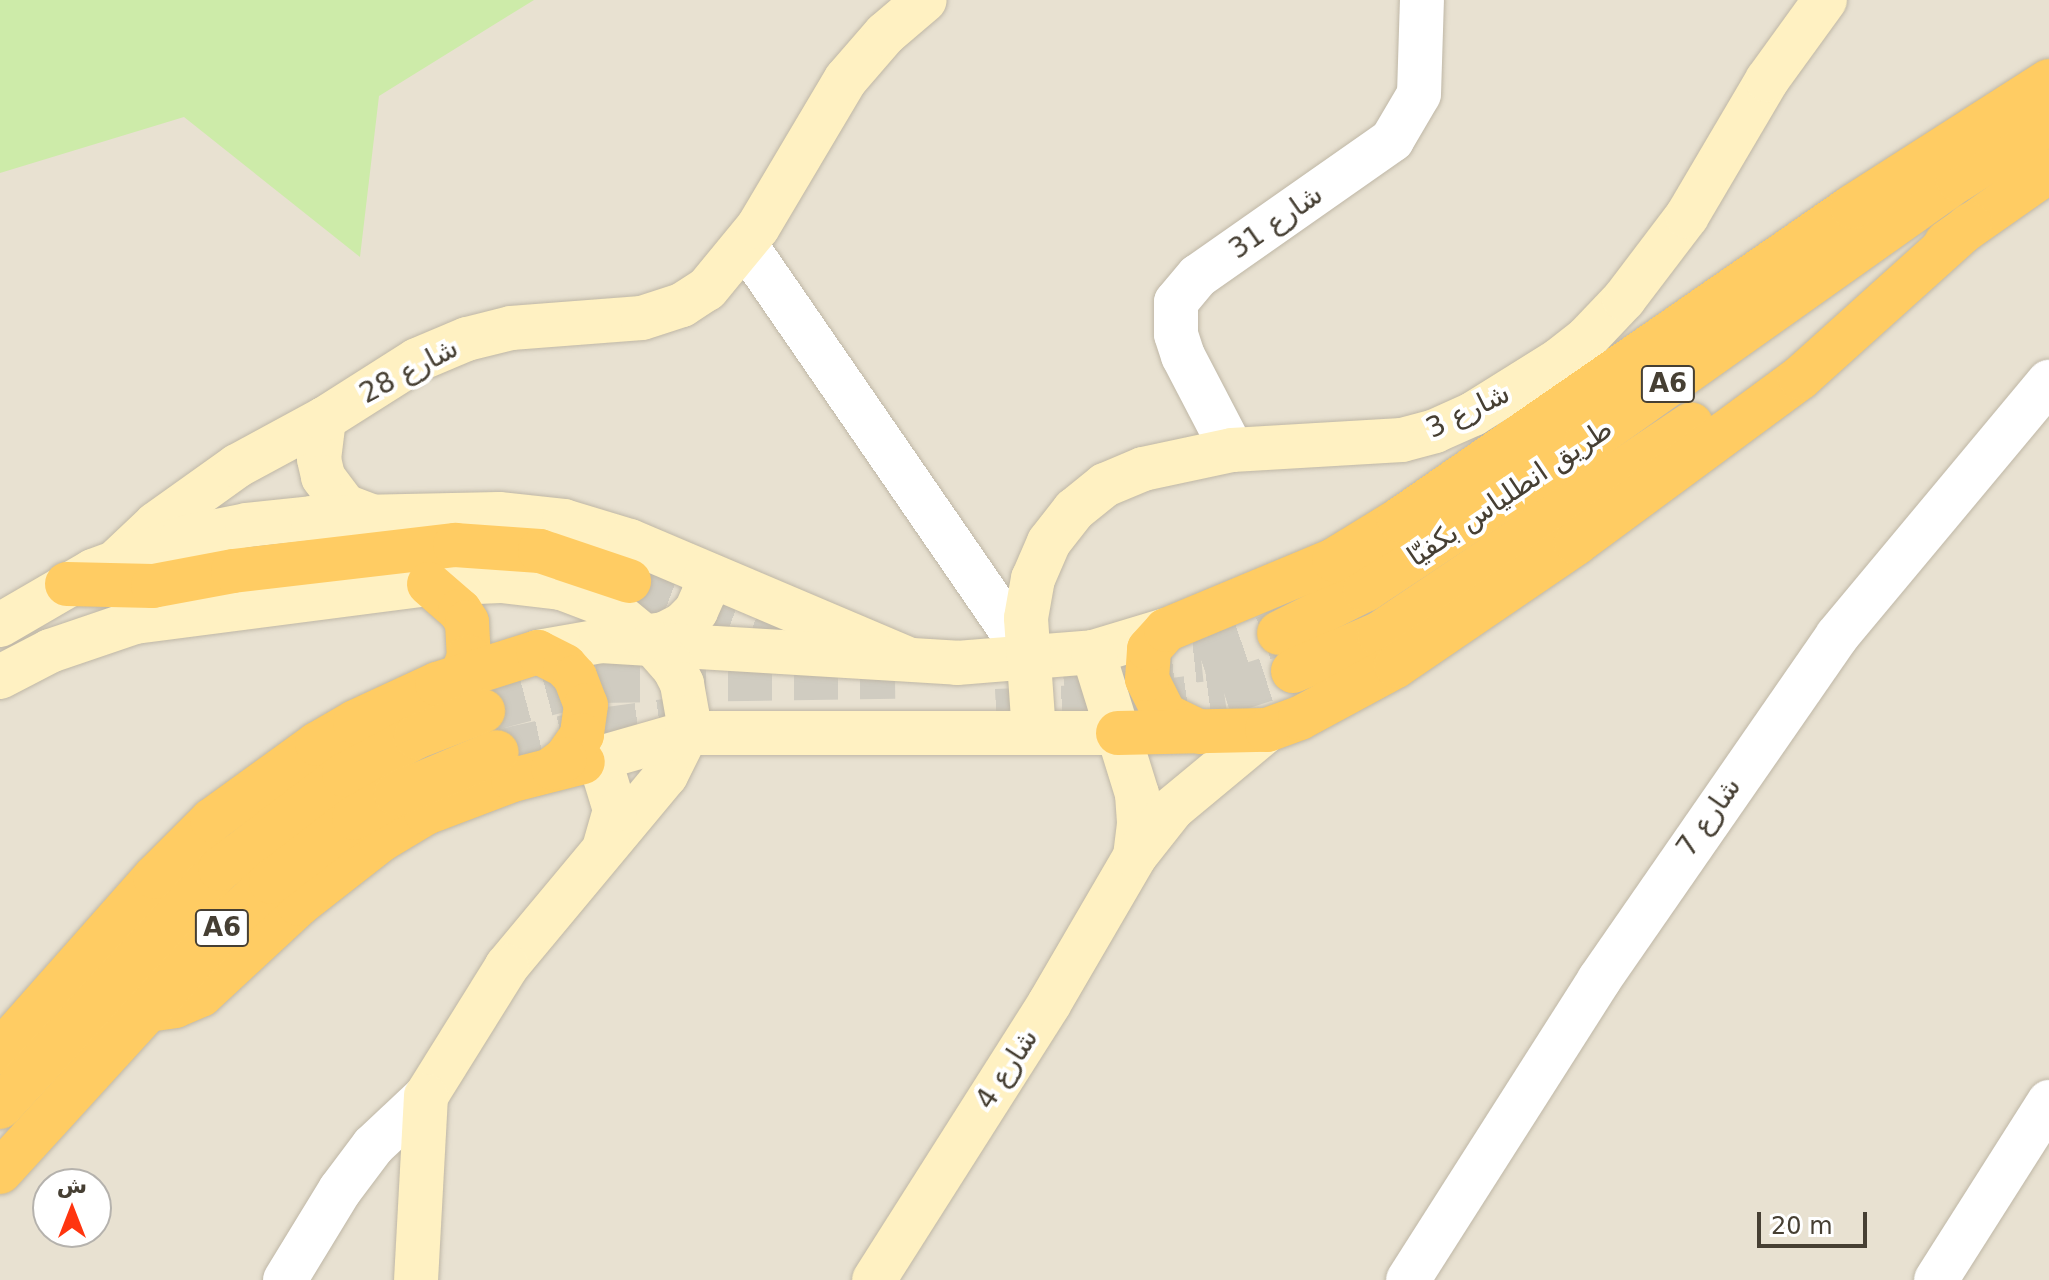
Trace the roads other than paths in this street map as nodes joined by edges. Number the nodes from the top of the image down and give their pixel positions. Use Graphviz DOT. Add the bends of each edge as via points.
graph roads {
  1 [pos="925,0"];
  2 [pos="1422,0"];
  3 [pos="1825,0"];
  4 [pos="2049,81"];
  5 [pos="2049,123"];
  6 [pos="2049,171"];
  7 [pos="1970,225"];
  8 [pos="752,235"];
  9 [pos="2049,382"];
  10 [pos="324,419"];
  11 [pos="1232,450"];
  12 [pos="378,518"];
  13 [pos="119,559"];
  14 [pos="706,574"];
  15 [pos="629,581"];
  16 [pos="67,584"];
  17 [pos="429,584"];
  18 [pos="0,625"];
  19 [pos="1166,630"];
  20 [pos="648,640"];
  21 [pos="538,652"];
  22 [pos="1093,652"];
  23 [pos="1030,658"];
  24 [pos="908,659"];
  25 [pos="0,677"];
  26 [pos="472,694"];
  27 [pos="1267,730"];
  28 [pos="1200,732"];
  29 [pos="687,733"];
  30 [pos="1034,733"];
  31 [pos="1118,733"];
  32 [pos="497,752"];
  33 [pos="573,764"];
  34 [pos="605,845"];
  35 [pos="1135,856"];
  36 [pos="146,1011"];
  37 [pos="0,1052"];
  38 [pos="426,1096"];
  39 [pos="2049,1102"];
  40 [pos="0,1107"];
  41 [pos="0,1172"];
  42 [pos="285,1280"];
  43 [pos="416,1280"];
  44 [pos="874,1280"];
  45 [pos="1408,1280"];
  46 [pos="1936,1280"];
  1 -- 8 [label="street, شارع 28" via="885,34 846,79"];
  2 -- 11 [label="street, شارع 31" via="1419,94 1392,140 1198,276 1176,302 1176,334 1183,356"];
  3 -- 11 [label="street, شارع 3" via="1767,80 1687,216 1624,299 1559,360 1473,414 1402,440"];
  4 -- 19 [label="highway" via="1852,207 1399,520 1334,560"];
  5 -- 7 [label="highway, طريق انطلياس بكفيّا / A6" via="1958,180 1586,443 1365,590 1286,652 1379,634 1819,336"];
  6 -- 7 [label="highway, A6"];
  7 -- 27 [label="highway" via="1800,378 1576,543 1396,666"];
  8 -- 10 [label="street, شارع 28" via="707,289 682,305 642,318 511,328 467,339 417,360"];
  8 -- 23 [label="street"];
  9 -- 45 [label="street, شارع 7" via="1837,636 1795,694 1599,980"];
  10 -- 12 [label="street" via="319,459 331,493 353,510"];
  10 -- 13 [label="street, شارع 28" via="216,480"];
  11 -- 23 [label="street, شارع 3" via="1143,469 1105,485 1074,510 1049,542 1033,579 1026,618"];
  12 -- 13 [label="street" via="247,525 182,538"];
  12 -- 14 [label="street" via="499,514 564,521 630,541"];
  13 -- 16 [label="street"];
  14 -- 20 [label="street" via="704,593 689,618"];
  14 -- 24 [label="street"];
  15 -- 16 [label="highway" via="540,551 455,545 260,567 153,586"];
  16 -- 18 [label="street"];
  17 -- 20 [label="street" via="501,581 561,588 606,605"];
  17 -- 25 [label="street" via="135,622 50,651"];
  17 -- 26 [label="highway" via="467,622"];
  19 -- 22 [label="street"];
  19 -- 28 [label="highway" via="1149,649 1147,679 1165,715"];
  20 -- 21 [label="street" via="601,641"];
  20 -- 24 [label="street"];
  20 -- 29 [label="street" via="682,684"];
  21 -- 26 [label="highway"];
  21 -- 33 [label="highway" via="575,677 586,705"];
  22 -- 23 [label="street"];
  22 -- 31 [label="street"];
  23 -- 24 [label="street" via="957,663"];
  23 -- 30 [label="street, شارع 3"];
  26 -- 37 [label="highway" via="396,703 317,744 212,820"];
  26 -- 40 [label="highway, A6" via="416,737 344,775 220,869"];
  27 -- 28 [label="highway"];
  27 -- 35 [label="street, شارع 4" via="1173,808"];
  28 -- 31 [label="highway"];
  29 -- 30 [label="street"];
  29 -- 33 [label="street"];
  29 -- 34 [label="street" via="666,775"];
  30 -- 31 [label="street"];
  31 -- 35 [label="street" via="1137,794"];
  32 -- 36 [label="highway, A6" via="396,794 320,843 235,915"];
  33 -- 34 [label="street" via="604,774 615,810"];
  33 -- 36 [label="highway" via="426,813 381,840 299,904 201,995"];
  34 -- 38 [label="street" via="507,966"];
  35 -- 44 [label="street, شارع 4" via="1049,1004"];
  36 -- 41 [label="highway, A6"];
  38 -- 42 [label="street" via="373,1146"];
  38 -- 43 [label="street"];
  39 -- 46 [label="street"];
}
